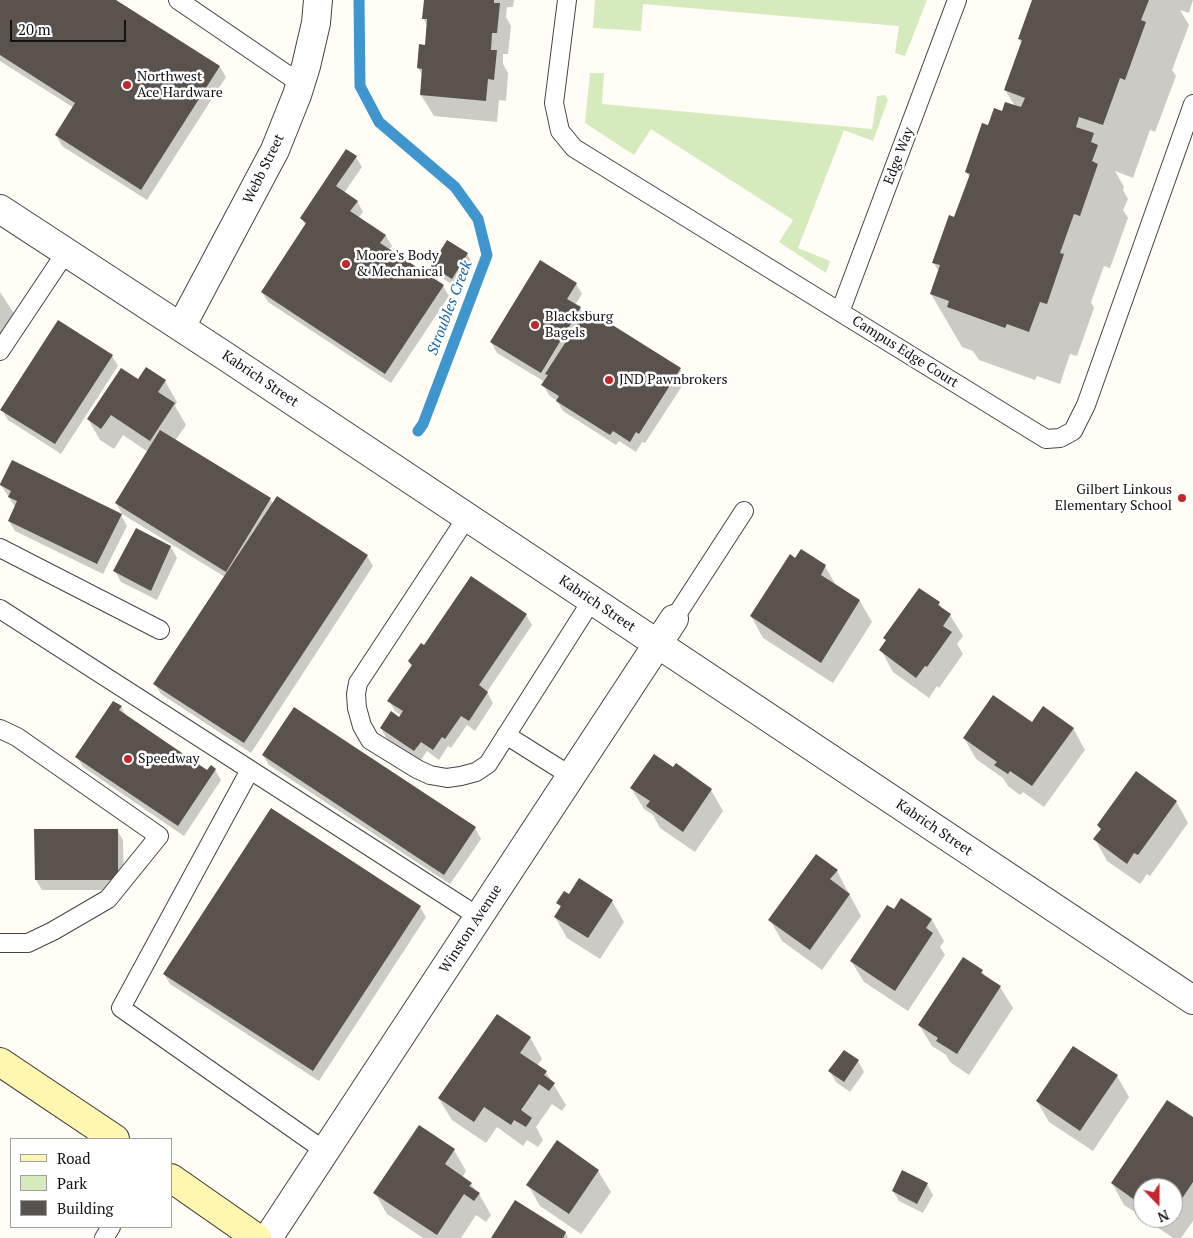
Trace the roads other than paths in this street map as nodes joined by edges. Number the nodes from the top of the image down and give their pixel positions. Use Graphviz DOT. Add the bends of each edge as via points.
graph roads {
  1 [pos="178,0"];
  2 [pos="318,0"];
  3 [pos="567,0"];
  4 [pos="957,0"];
  5 [pos="301,84"];
  6 [pos="1193,104"];
  7 [pos="0,209"];
  8 [pos="66,252"];
  9 [pos="840,312"];
  10 [pos="181,327"];
  11 [pos="0,351"];
  12 [pos="744,511"];
  13 [pos="467,517"];
  14 [pos="0,548"];
  15 [pos="592,600"];
  16 [pos="0,609"];
  17 [pos="674,619"];
  18 [pos="160,630"];
  19 [pos="657,644"];
  20 [pos="0,729"];
  21 [pos="506,735"];
  22 [pos="250,770"];
  23 [pos="571,776"];
  24 [pos="479,917"];
  25 [pos="0,944"];
  26 [pos="1193,1000"];
  27 [pos="0,1062"];
  28 [pos="114,1138"];
  29 [pos="325,1151"];
  30 [pos="172,1179"];
  31 [pos="257,1238"];
  32 [pos="268,1238"];
  1 -- 5 [label="lane"];
  2 -- 5 [label="street, Webb Street"];
  3 -- 9 [label="lane, Campus Edge Court" via="554,103 560,131 574,148"];
  4 -- 9 [label="lane, Edge Way"];
  5 -- 10 [label="street, Webb Street" via="275,150"];
  6 -- 9 [label="lane, Campus Edge Court" via="1086,405 1073,431 1060,438 1046,439"];
  7 -- 8 [label="street, Kabrich Street"];
  8 -- 10 [label="street, Kabrich Street"];
  8 -- 11 [label="lane"];
  10 -- 13 [label="street, Kabrich Street"];
  12 -- 17 [label="lane"];
  13 -- 15 [label="street, Kabrich Street"];
  13 -- 21 [label="lane" via="358,683 357,708 370,740 430,775 447,778 476,772 488,764"];
  14 -- 18 [label="lane"];
  15 -- 19 [label="street, Kabrich Street"];
  15 -- 21 [label="lane"];
  16 -- 22 [label="lane"];
  17 -- 19 [label="street, Winston Avenue"];
  19 -- 23 [label="street, Winston Avenue"];
  19 -- 26 [label="street, Kabrich Street"];
  20 -- 25 [label="lane" via="17,737 159,836 108,899 28,943"];
  21 -- 23 [label="lane"];
  22 -- 24 [label="lane"];
  22 -- 29 [label="lane" via="121,1008"];
  23 -- 24 [label="street, Winston Avenue"];
  24 -- 29 [label="street, Winston Avenue"];
  27 -- 28 [label="street"];
  29 -- 32 [label="street, Winston Avenue"];
  30 -- 31 [label="street"];
}
